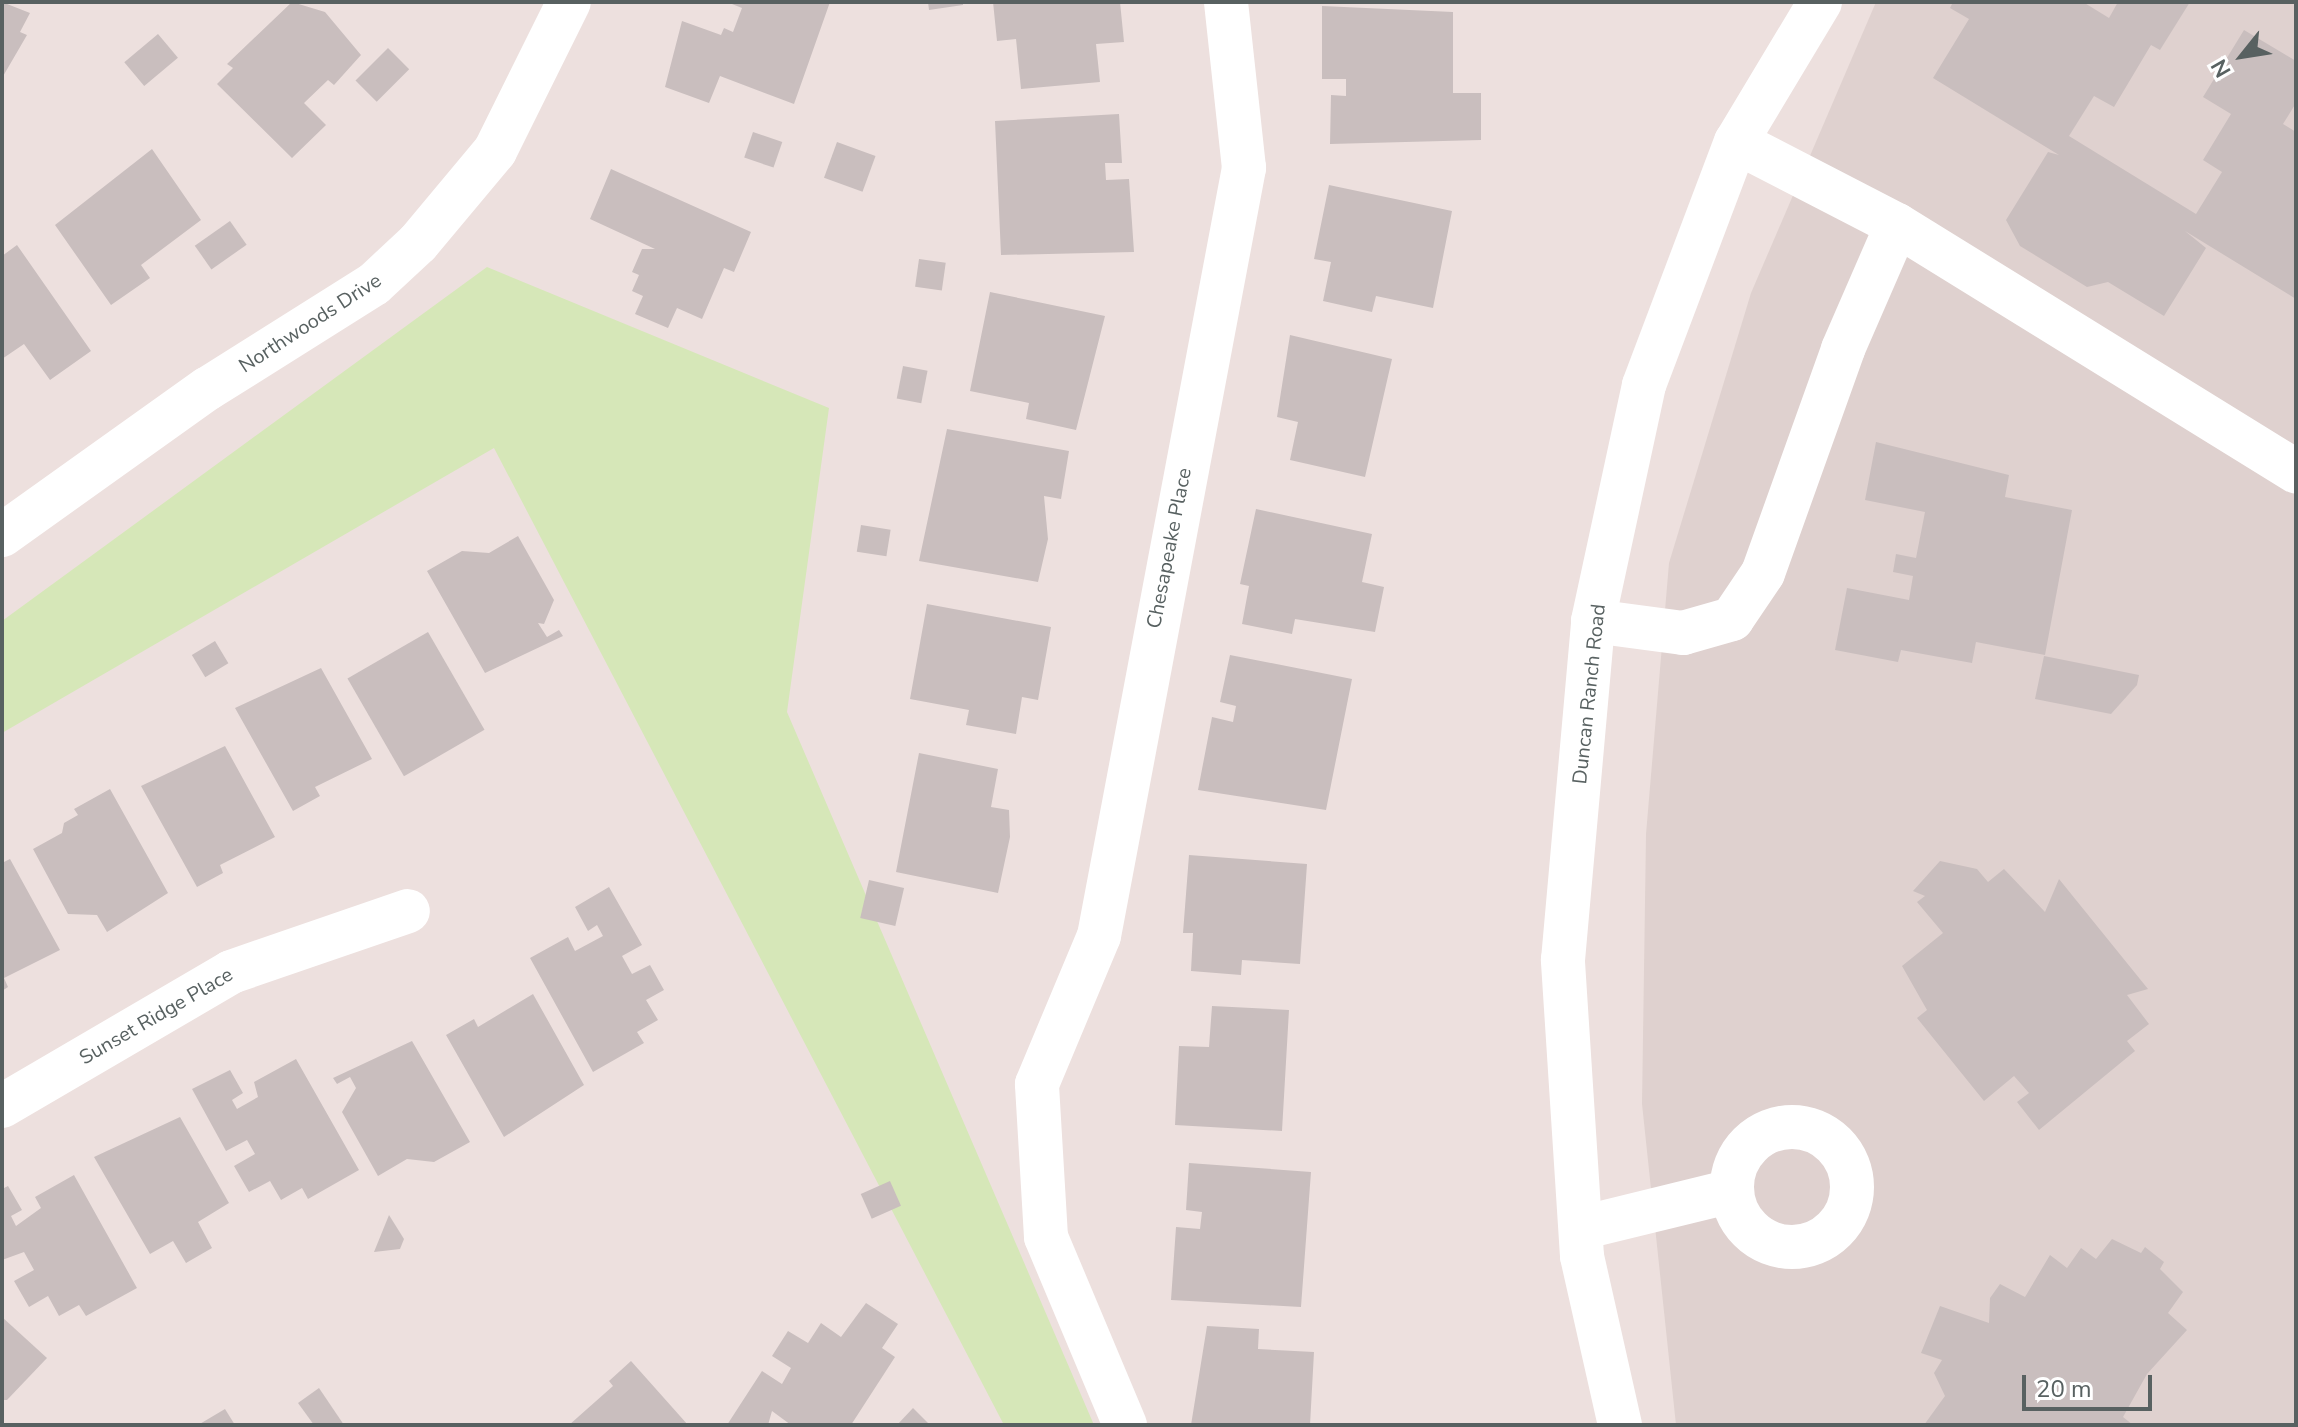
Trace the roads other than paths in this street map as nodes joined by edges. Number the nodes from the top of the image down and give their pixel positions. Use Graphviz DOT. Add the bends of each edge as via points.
graph roads {
  1 [pos="569,2"];
  2 [pos="1226,2"];
  3 [pos="1820,2"];
  4 [pos="1736,142"];
  5 [pos="1897,225"];
  6 [pos="2296,471"];
  7 [pos="2,535"];
  8 [pos="1593,621"];
  9 [pos="408,911"];
  10 [pos="2,1106"];
  11 [pos="1732,1191"];
  12 [pos="1581,1228"];
  13 [pos="1125,1425"];
  14 [pos="1620,1425"];
  1 -- 7 [label="street, Northwoods Drive" via="495,151 418,243 374,284 207,389"];
  2 -- 13 [label="street, Chesapeake Place" via="1244,168 1099,936 1037,1084 1046,1237"];
  3 -- 4 [label="street, Duncan Ranch Road"];
  4 -- 5 [label="street"];
  4 -- 8 [label="street, Duncan Ranch Road" via="1644,385"];
  5 -- 6 [label="street"];
  5 -- 8 [label="street" via="1843,349 1763,573 1732,619 1683,633"];
  8 -- 12 [label="street, Duncan Ranch Road" via="1563,960"];
  9 -- 10 [label="street, Sunset Ridge Place" via="231,972"];
  11 -- 12 [label="street"];
  12 -- 14 [label="street, Duncan Ranch Road"];
}
